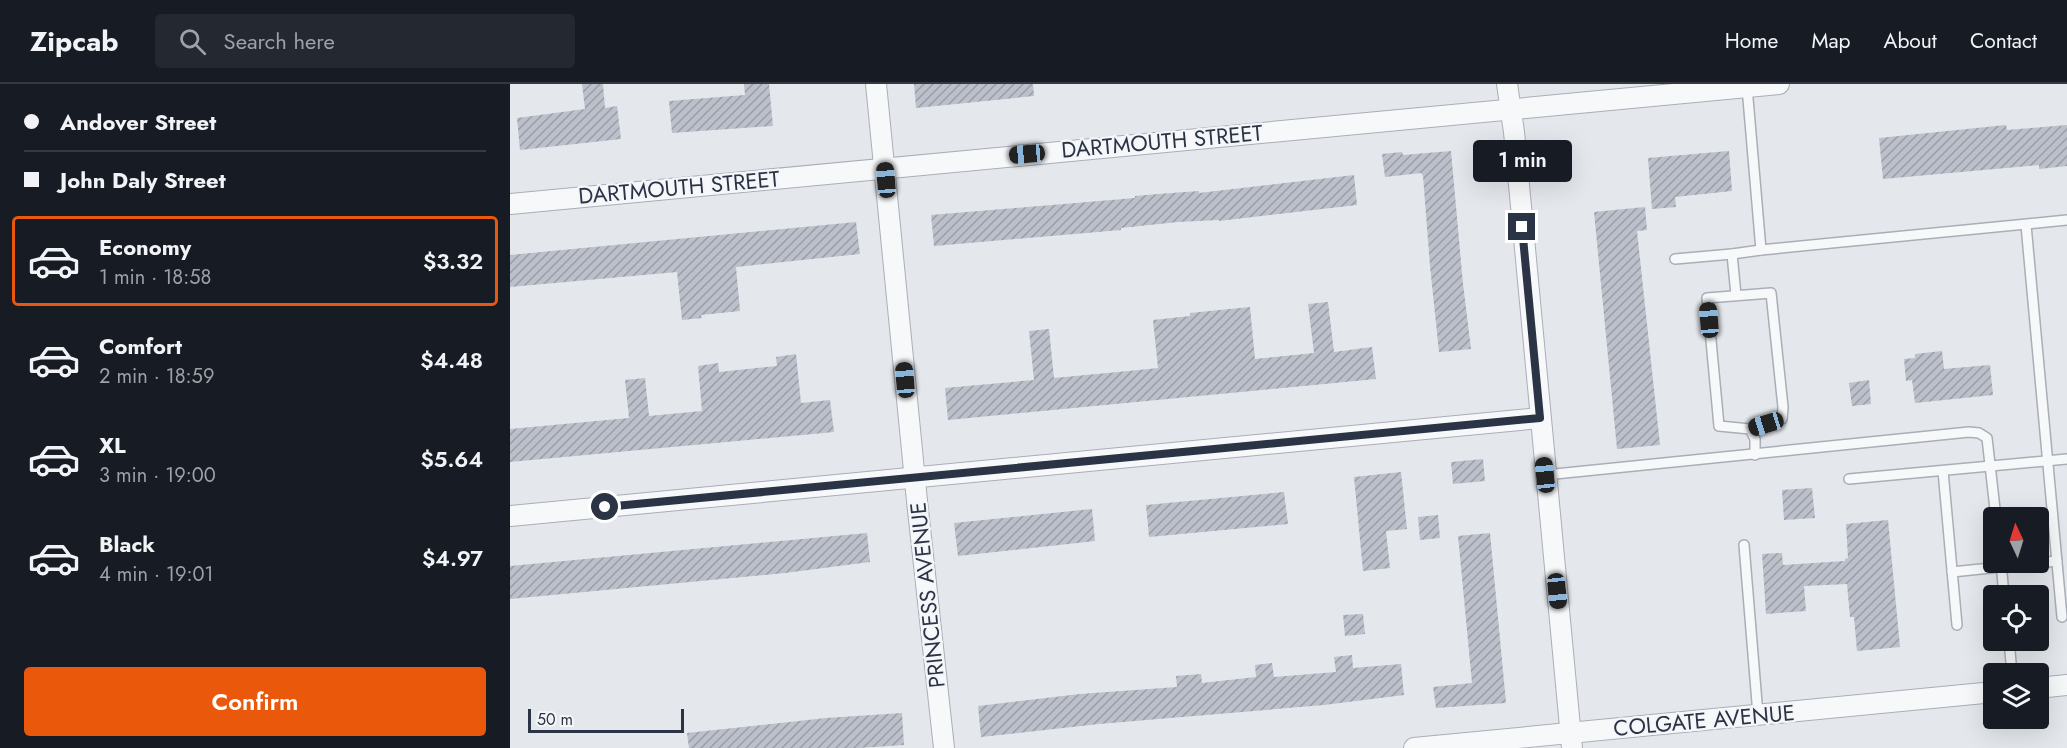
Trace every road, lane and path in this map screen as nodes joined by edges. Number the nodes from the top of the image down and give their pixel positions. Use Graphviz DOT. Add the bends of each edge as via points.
graph roads {
  1 [pos="876,84"];
  2 [pos="1507,84"];
  3 [pos="1779,84"];
  4 [pos="1747,87"];
  5 [pos="1510,109"];
  6 [pos="885,168"];
  7 [pos="510,204"];
  8 [pos="2067,220"];
  9 [pos="2026,225"];
  10 [pos="1761,250"];
  11 [pos="1732,254"];
  12 [pos="1675,259"];
  13 [pos="1736,295"];
  14 [pos="1540,418"];
  15 [pos="1750,429"];
  16 [pos="1755,454"];
  17 [pos="2067,459"];
  18 [pos="2048,461"];
  19 [pos="1991,467"];
  20 [pos="1943,471"];
  21 [pos="1545,475"];
  22 [pos="915,477"];
  23 [pos="1849,479"];
  24 [pos="1995,507"];
  25 [pos="510,516"];
  26 [pos="1744,545"];
  27 [pos="2057,561"];
  28 [pos="2049,562"];
  29 [pos="1983,568"];
  30 [pos="1952,572"];
  31 [pos="2062,617"];
  32 [pos="1957,625"];
  33 [pos="2067,685"];
  34 [pos="2049,687"];
  35 [pos="1983,693"];
  36 [pos="1758,715"];
  37 [pos="1571,740"];
  38 [pos="944,748"];
  39 [pos="1414,748"];
  1 -- 6 [label="street, PRINCESS AVENUE"];
  2 -- 5 [label="street"];
  3 -- 4 [label="street, DARTMOUTH STREET"];
  4 -- 5 [label="street, DARTMOUTH STREET"];
  4 -- 10 [label="lane"];
  5 -- 6 [label="street, DARTMOUTH STREET"];
  5 -- 14 [label="street"];
  6 -- 7 [label="street, DARTMOUTH STREET"];
  6 -- 22 [label="street, PRINCESS AVENUE"];
  8 -- 9 [label="lane"];
  9 -- 10 [label="lane"];
  9 -- 18 [label="lane"];
  10 -- 11 [label="lane"];
  11 -- 12 [label="lane"];
  11 -- 13 [label="lane"];
  13 -- 15 [label="lane" via="1707,298 1719,426"];
  13 -- 15 [label="lane" via="1771,293 1783,407 1782,419"];
  14 -- 21 [label="street"];
  14 -- 22 [label="street"];
  15 -- 16 [label="lane"];
  16 -- 19 [label="lane" via="1969,432 1987,438"];
  16 -- 21 [label="lane"];
  17 -- 18 [label="lane"];
  18 -- 19 [label="lane"];
  18 -- 27 [label="lane"];
  19 -- 20 [label="lane"];
  19 -- 24 [label="lane"];
  20 -- 23 [label="lane"];
  20 -- 30 [label="lane"];
  21 -- 37 [label="street"];
  22 -- 25 [label="street"];
  22 -- 38 [label="street, PRINCESS AVENUE"];
  26 -- 36 [label="lane"];
  27 -- 28 [label="lane"];
  27 -- 31 [label="lane"];
  29 -- 30 [label="lane"];
  30 -- 32 [label="lane"];
  33 -- 34 [label="street"];
  35 -- 36 [label="street, COLGATE AVENUE"];
  36 -- 37 [label="street, COLGATE AVENUE"];
  37 -- 39 [label="street, COLGATE AVENUE"];
}
